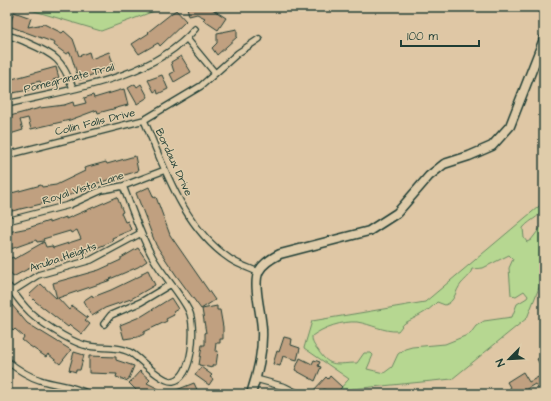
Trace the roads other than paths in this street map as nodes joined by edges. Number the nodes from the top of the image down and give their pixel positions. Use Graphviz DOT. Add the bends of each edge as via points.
graph roads {
  1 [pos="195,29"];
  2 [pos="7,36"];
  3 [pos="187,38"];
  4 [pos="259,39"];
  5 [pos="544,40"];
  6 [pos="216,73"];
  7 [pos="73,88"];
  8 [pos="7,104"];
  9 [pos="144,120"];
  10 [pos="7,155"];
  11 [pos="165,170"];
  12 [pos="123,186"];
  13 [pos="7,221"];
  14 [pos="142,233"];
  15 [pos="258,272"];
  16 [pos="171,284"];
  17 [pos="7,285"];
  18 [pos="12,291"];
  19 [pos="104,324"];
  20 [pos="7,361"];
  21 [pos="256,379"];
  22 [pos="88,394"];
  23 [pos="251,394"];
  24 [pos="299,394"];
  1 -- 3 [label="street, Pomegranate Trail"];
  2 -- 7 [label="street" via="56,57 66,70"];
  3 -- 6 [label="street"];
  3 -- 7 [label="street, Pomegranate Trail" via="142,67 114,79"];
  4 -- 6 [label="street, Collin Falls Drive" via="238,52"];
  5 -- 15 [label="street" via="510,126 492,146 444,164 429,176 397,213 369,231 280,254 268,260"];
  6 -- 9 [label="street, Collin Falls Drive" via="201,86"];
  7 -- 8 [label="street, Pomegranate Trail"];
  9 -- 10 [label="street, Collin Falls Drive"];
  9 -- 11 [label="street, Bordaux Drive"];
  11 -- 12 [label="street, Royal Vista Lane"];
  11 -- 15 [label="street, Bordaux Drive" via="192,220 210,242 231,259"];
  12 -- 13 [label="street, Royal Vista Lane" via="102,190 69,205"];
  12 -- 14 [label="street"];
  14 -- 16 [label="street" via="152,256"];
  14 -- 18 [label="street, Aruba Heights" via="91,260 38,275"];
  15 -- 21 [label="street" via="262,353"];
  16 -- 18 [label="street" via="189,312 193,326 186,372 172,382 162,379 130,352 116,348 86,346 71,341 26,309"];
  16 -- 19 [label="street" via="111,315"];
  17 -- 18 [label="street"];
  20 -- 22 [label="street" via="22,373 41,381 76,387"];
  21 -- 23 [label="street"];
  21 -- 24 [label="street"];
}
